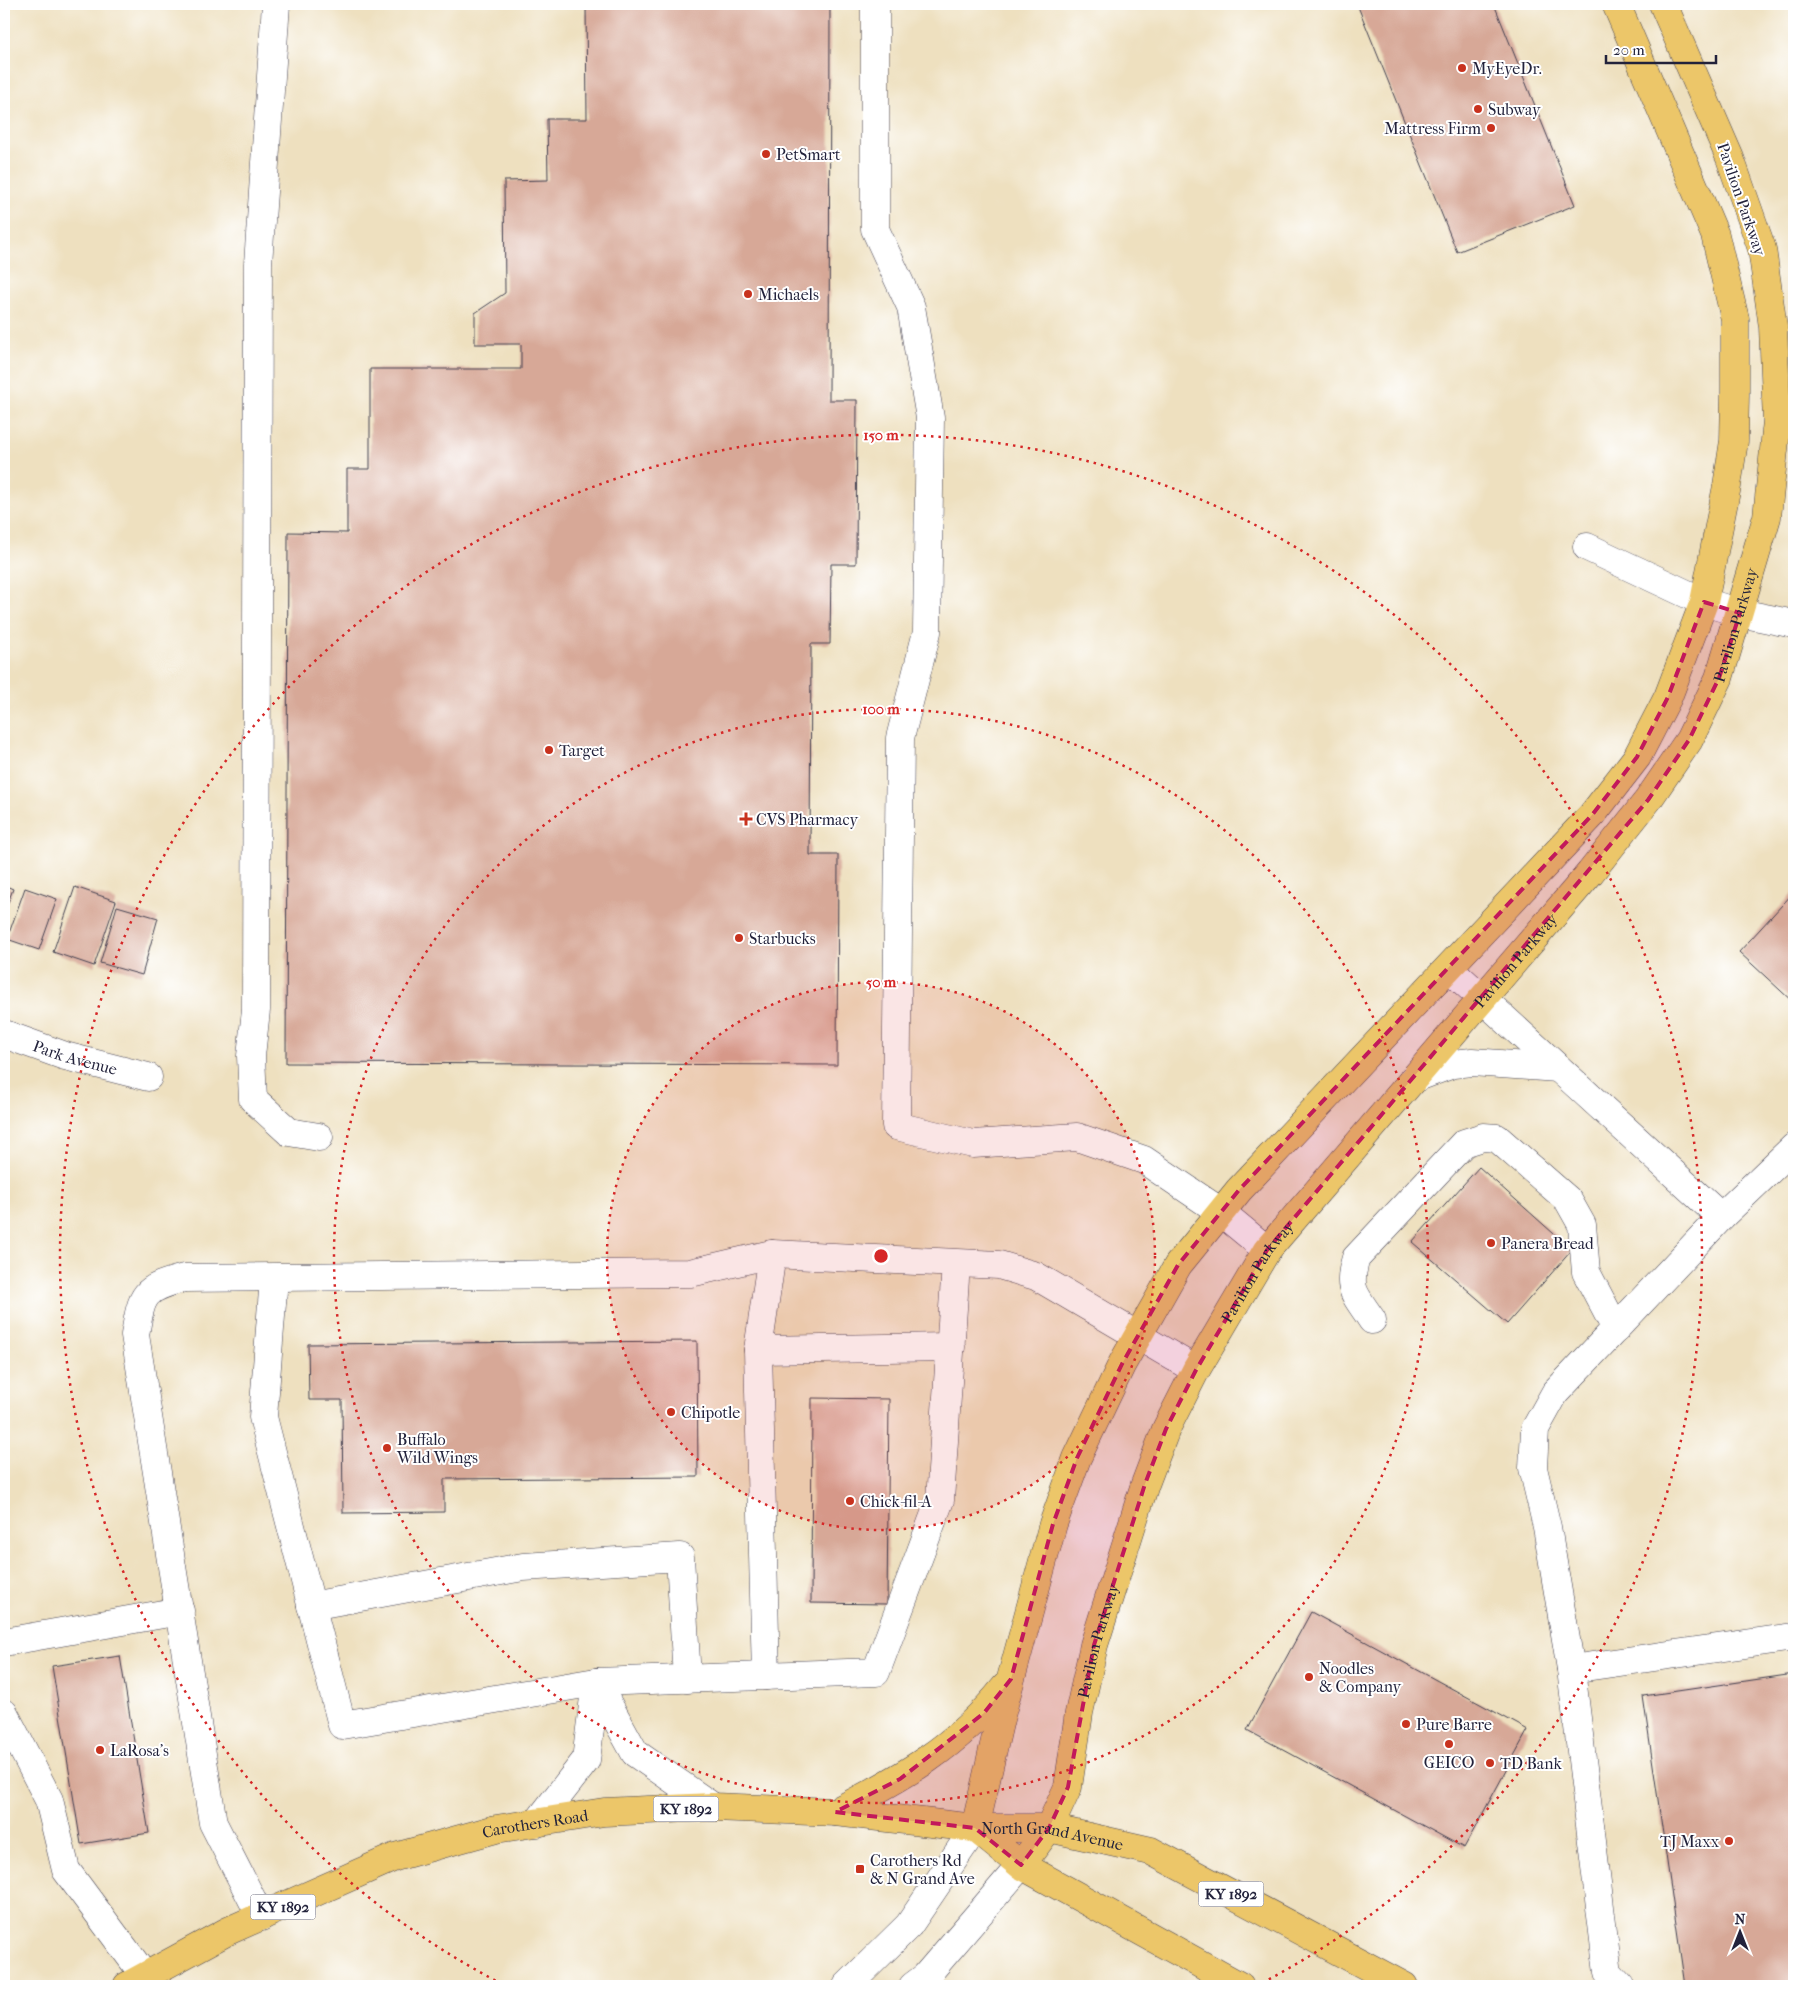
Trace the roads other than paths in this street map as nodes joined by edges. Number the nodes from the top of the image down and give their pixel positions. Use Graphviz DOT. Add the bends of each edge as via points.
graph roads {
  1 [pos="276,4"];
  2 [pos="875,4"];
  3 [pos="1616,4"];
  4 [pos="1662,4"];
  5 [pos="1587,547"];
  6 [pos="1704,602"];
  7 [pos="1740,613"];
  8 [pos="1794,624"];
  9 [pos="1449,968"];
  10 [pos="1482,999"];
  11 [pos="4,1034"];
  12 [pos="1558,1068"];
  13 [pos="148,1077"];
  14 [pos="1413,1080"];
  15 [pos="319,1137"];
  16 [pos="1794,1147"];
  17 [pos="1221,1212"];
  18 [pos="1721,1217"];
  19 [pos="1268,1250"];
  20 [pos="772,1254"];
  21 [pos="956,1264"];
  22 [pos="274,1278"];
  23 [pos="1372,1320"];
  24 [pos="1616,1329"];
  25 [pos="1137,1336"];
  26 [pos="951,1347"];
  27 [pos="758,1350"];
  28 [pos="1196,1370"];
  29 [pos="311,1606"];
  30 [pos="180,1610"];
  31 [pos="1794,1636"];
  32 [pos="4,1642"];
  33 [pos="1571,1669"];
  34 [pos="766,1676"];
  35 [pos="687,1679"];
  36 [pos="1011,1679"];
  37 [pos="596,1682"];
  38 [pos="4,1714"];
  39 [pos="714,1807"];
  40 [pos="835,1812"];
  41 [pos="537,1823"];
  42 [pos="975,1828"];
  43 [pos="1049,1828"];
  44 [pos="1021,1865"];
  45 [pos="261,1917"];
  46 [pos="136,1981"];
  47 [pos="847,1986"];
  48 [pos="913,1986"];
  49 [pos="1240,1986"];
  50 [pos="1404,1986"];
  51 [pos="1620,1986"];
  1 -- 15 [label="street" via="258,264 256,1010 251,1056 253,1099 289,1132"];
  2 -- 17 [label="street" via="875,229 911,306 930,418 928,632 900,738 896,1126 973,1144 1077,1137 1144,1160"];
  3 -- 6 [label="main road" via="1715,235 1735,319 1734,441"];
  4 -- 7 [label="main road, Pavilion Parkway" via="1730,158 1762,249 1773,327 1777,421 1767,517"];
  5 -- 6 [label="street"];
  6 -- 7 [label="street"];
  6 -- 9 [label="main road" via="1668,697 1637,757 1592,815"];
  7 -- 8 [label="street"];
  7 -- 10 [label="main road, Pavilion Parkway" via="1719,678 1689,740 1648,800 1590,874"];
  9 -- 10 [label="street"];
  9 -- 17 [label="main road"];
  10 -- 12 [label="street"];
  10 -- 14 [label="main road, Pavilion Parkway"];
  11 -- 13 [label="street, Park Avenue" via="65,1056"];
  12 -- 14 [label="street" via="1472,1062 1453,1064"];
  12 -- 18 [label="street"];
  14 -- 19 [label="main road, Pavilion Parkway"];
  16 -- 18 [label="street"];
  17 -- 19 [label="street"];
  17 -- 25 [label="main road" via="1178,1265"];
  18 -- 24 [label="street"];
  19 -- 28 [label="main road, Pavilion Parkway"];
  20 -- 21 [label="street"];
  20 -- 22 [label="street" via="690,1273"];
  20 -- 27 [label="street"];
  21 -- 25 [label="street" via="1000,1265 1036,1276"];
  21 -- 26 [label="street"];
  22 -- 29 [label="street" via="263,1417"];
  22 -- 30 [label="street" via="184,1278 155,1286 145,1297 138,1313 137,1354"];
  23 -- 24 [label="street" via="1352,1290 1351,1274 1356,1258 1464,1143 1483,1137 1497,1138 1568,1200 1582,1225 1586,1272"];
  24 -- 33 [label="street" via="1555,1393 1535,1429 1533,1468 1547,1527"];
  25 -- 28 [label="street"];
  25 -- 36 [label="main road" via="1074,1467 1053,1524"];
  26 -- 27 [label="street"];
  26 -- 34 [label="street" via="940,1500 876,1672"];
  27 -- 34 [label="street"];
  28 -- 43 [label="main road, Pavilion Parkway" via="1166,1429 1145,1484 1094,1645 1078,1713 1068,1787"];
  29 -- 35 [label="street" via="523,1567 680,1557"];
  29 -- 37 [label="street" via="342,1725"];
  30 -- 32 [label="street"];
  30 -- 45 [label="street" via="213,1823"];
  31 -- 33 [label="street"];
  33 -- 51 [label="street" via="1608,1973"];
  34 -- 35 [label="street"];
  35 -- 37 [label="street"];
  36 -- 40 [label="main road" via="984,1713 947,1745 900,1779"];
  36 -- 42 [label="main road"];
  37 -- 39 [label="street" via="635,1753"];
  37 -- 41 [label="street" via="586,1760"];
  38 -- 46 [label="street" via="49,1800 66,1870"];
  39 -- 40 [label="main road, Carothers Road / KY 1892"];
  39 -- 41 [label="main road, Carothers Road / KY 1892" via="604,1812"];
  40 -- 42 [label="main road, Carothers Road / KY 1892"];
  41 -- 45 [label="main road, Carothers Road / KY 1892" via="496,1829 395,1857"];
  42 -- 43 [label="main road, North Grand Avenue / KY 1892"];
  42 -- 44 [label="main road, North Grand Avenue"];
  42 -- 47 [label="street" via="909,1925"];
  43 -- 44 [label="main road, Pavilion Parkway"];
  43 -- 50 [label="main road, North Grand Avenue / KY 1892" via="1150,1851"];
  44 -- 48 [label="street" via="925,1977"];
  44 -- 49 [label="main road, North Grand Avenue"];
  45 -- 46 [label="main road, Carothers Road / KY 1892" via="228,1931"];
}
